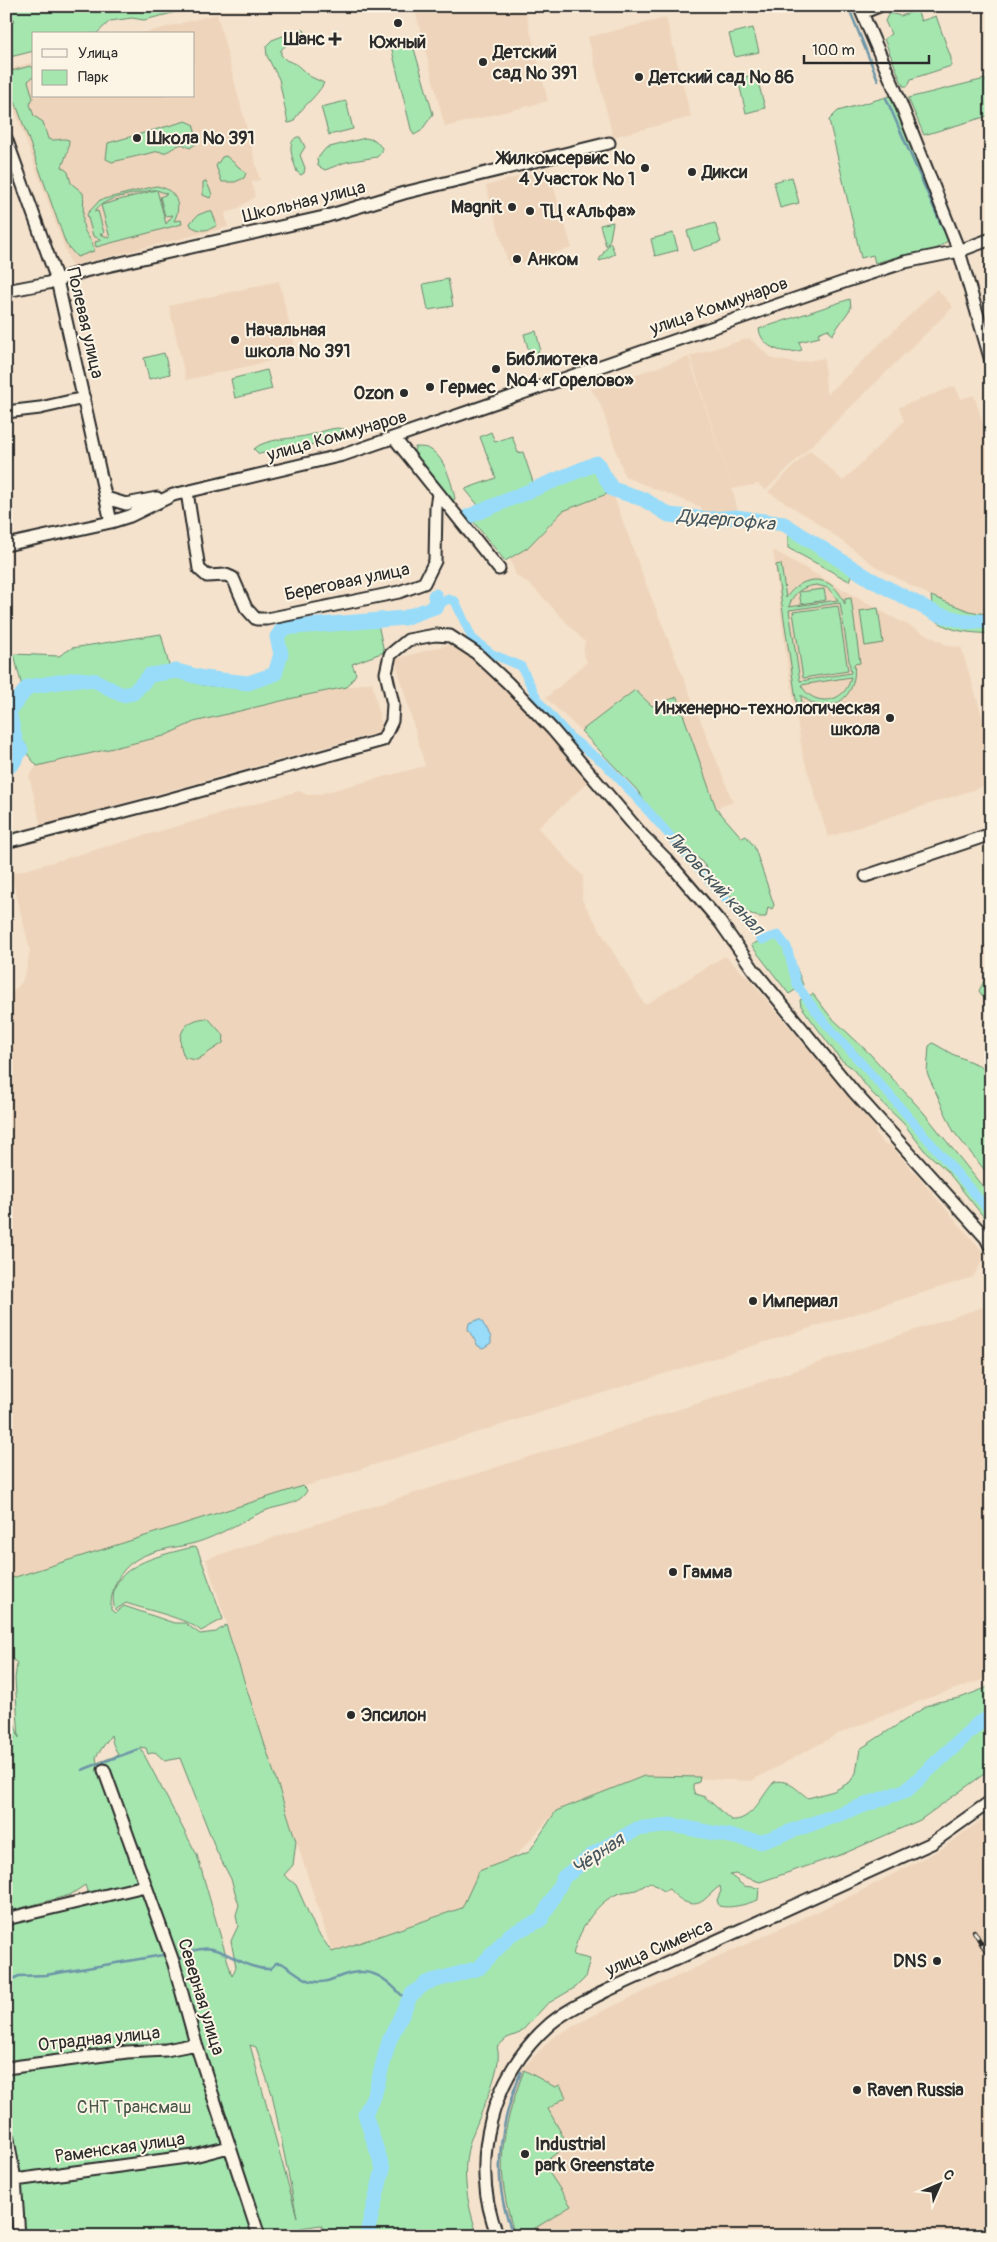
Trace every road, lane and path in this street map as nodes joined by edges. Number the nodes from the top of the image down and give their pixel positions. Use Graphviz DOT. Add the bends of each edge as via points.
graph roads {
  1 [pos="879,6"];
  2 [pos="860,10"];
  3 [pos="6,138"];
  4 [pos="609,143"];
  5 [pos="991,239"];
  6 [pos="959,251"];
  7 [pos="57,280"];
  8 [pos="6,291"];
  9 [pos="991,361"];
  10 [pos="84,398"];
  11 [pos="6,412"];
  12 [pos="395,439"];
  13 [pos="187,492"];
  14 [pos="438,494"];
  15 [pos="173,495"];
  16 [pos="106,498"];
  17 [pos="111,522"];
  18 [pos="6,545"];
  19 [pos="498,569"];
  20 [pos="991,834"];
  21 [pos="6,842"];
  22 [pos="866,876"];
  23 [pos="991,1248"];
  24 [pos="104,1770"];
  25 [pos="991,1801"];
  26 [pos="146,1886"];
  27 [pos="6,1919"];
  28 [pos="196,2044"];
  29 [pos="6,2068"];
  30 [pos="6,2128"];
  31 [pos="229,2148"];
  32 [pos="15,2180"];
  33 [pos="19,2236"];
  34 [pos="259,2236"];
  35 [pos="498,2236"];
  1 -- 2 [label="street"];
  2 -- 6 [label="street"];
  3 -- 7 [label="street, Полевая улица"];
  4 -- 7 [label="street, Школьная улица" via="324,217"];
  5 -- 6 [label="street, улица Коммунаров"];
  6 -- 9 [label="street"];
  6 -- 12 [label="street, улица Коммунаров" via="905,262 858,277"];
  7 -- 8 [label="street, Школьная улица"];
  7 -- 10 [label="street, Полевая улица"];
  10 -- 11 [label="street"];
  10 -- 16 [label="street, Полевая улица"];
  12 -- 13 [label="street, улица Коммунаров" via="344,456"];
  12 -- 14 [label="street"];
  13 -- 14 [label="street, Береговая улица" via="199,569 207,576 233,578 256,619 399,592 424,583 435,561"];
  13 -- 15 [label="street, улица Коммунаров"];
  14 -- 19 [label="street"];
  15 -- 16 [label="street, улица Коммунаров" via="126,504"];
  15 -- 17 [label="street, улица Коммунаров"];
  16 -- 17 [label="street, Полевая улица"];
  17 -- 18 [label="street, улица Коммунаров"];
  20 -- 22 [label="street"];
  21 -- 23 [label="street" via="383,740 392,721 393,704 386,673 390,655 408,640 450,636 489,664 552,730 720,922 759,976 854,1092 986,1238"];
  24 -- 26 [label="street, Северная улица"];
  25 -- 35 [label="street, улица Сименса" via="932,1843 606,1991 551,2023 527,2046 508,2073 491,2122 484,2155 486,2190"];
  26 -- 27 [label="street"];
  26 -- 28 [label="street, Северная улица" via="174,1964"];
  28 -- 29 [label="street, Отрадная улица"];
  28 -- 31 [label="street, Северная улица"];
  30 -- 32 [label="street"];
  31 -- 32 [label="street, Раменская улица" via="194,2156"];
  31 -- 34 [label="street, Северная улица"];
  32 -- 33 [label="street"];
}
